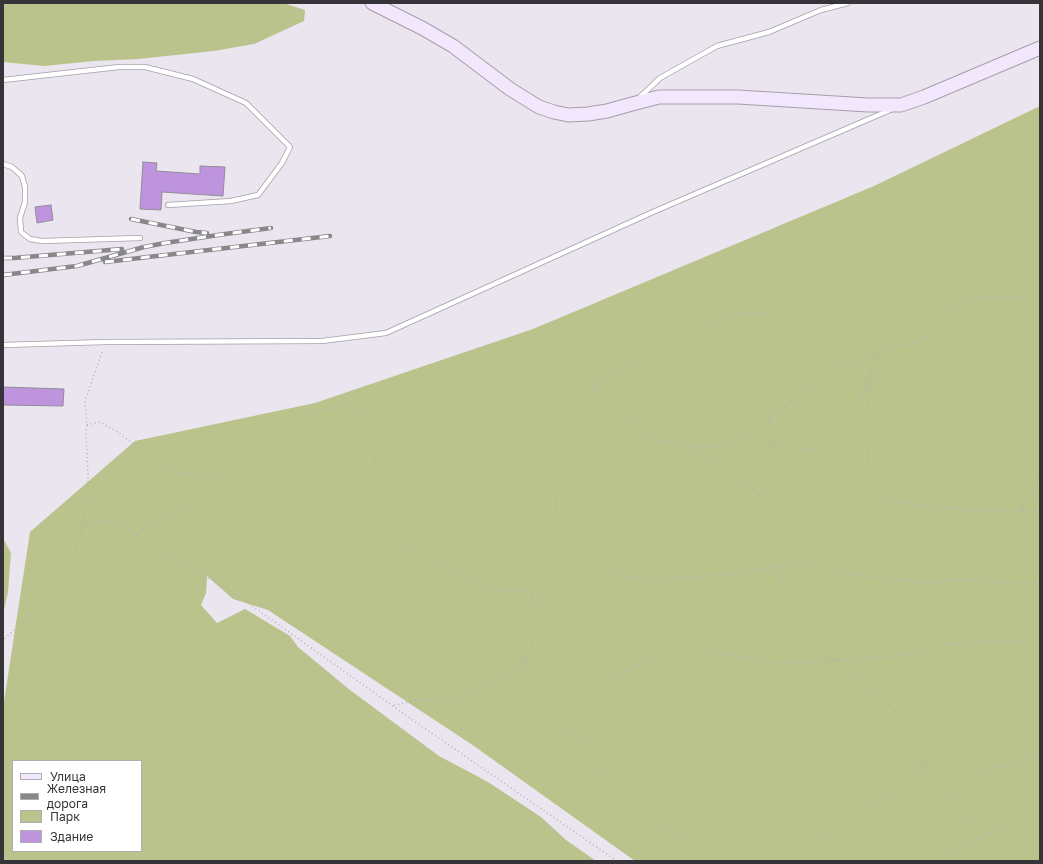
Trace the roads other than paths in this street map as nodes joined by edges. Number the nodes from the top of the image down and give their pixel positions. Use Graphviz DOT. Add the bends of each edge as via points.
graph roads {
  1 [pos="372,3"];
  2 [pos="848,3"];
  3 [pos="1040,48"];
  4 [pos="3,80"];
  5 [pos="632,104"];
  6 [pos="901,105"];
  7 [pos="3,164"];
  8 [pos="168,205"];
  9 [pos="140,238"];
  10 [pos="3,345"];
  1 -- 5 [label="street" via="453,46 510,89 539,107 568,115 607,111"];
  2 -- 5 [label="lane" via="821,10 769,32 716,46 660,78"];
  3 -- 6 [label="street"];
  4 -- 8 [label="lane" via="119,67 145,67 193,79 246,103 290,147 282,163 258,195 231,201"];
  5 -- 6 [label="street" via="659,98 738,97 868,106"];
  6 -- 10 [label="lane" via="588,240 386,333 322,341"];
  7 -- 9 [label="lane" via="12,167 22,176 25,202 20,218 21,232 30,239 42,241"];
}
